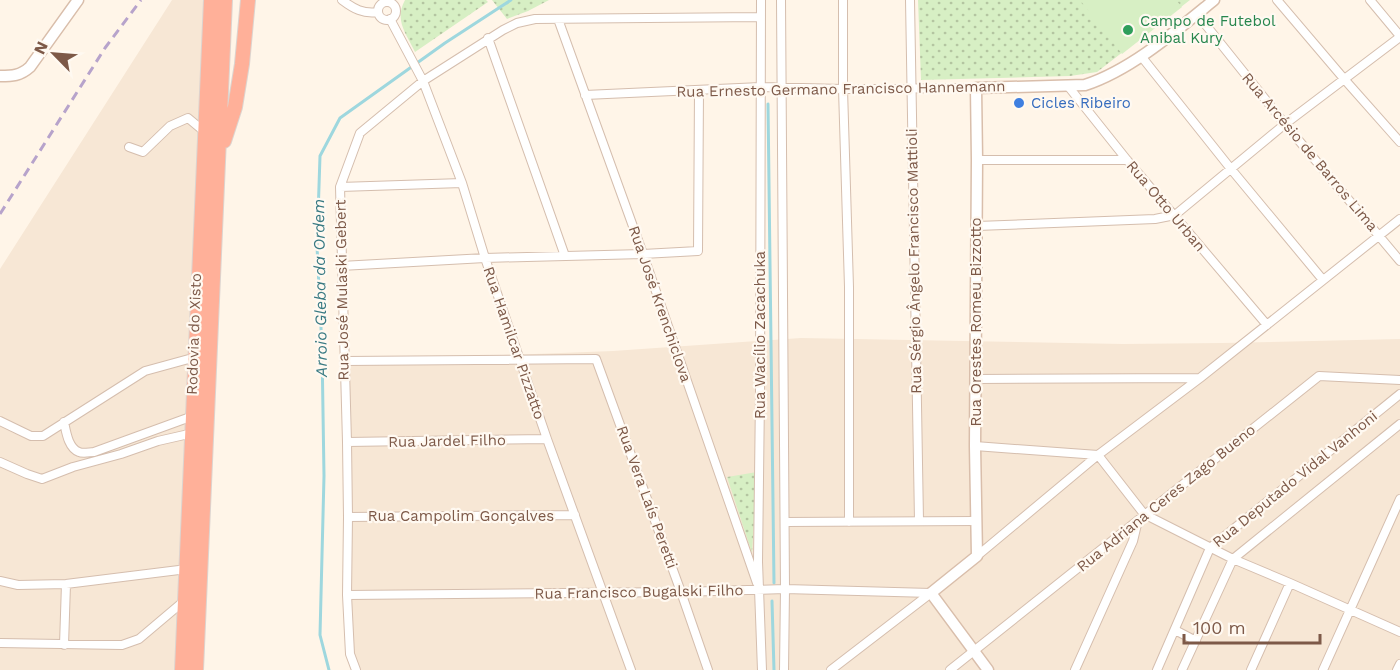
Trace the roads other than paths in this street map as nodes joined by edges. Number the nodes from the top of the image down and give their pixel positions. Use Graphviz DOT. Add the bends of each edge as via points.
graph roads {
  1 [pos="78,0"];
  2 [pos="211,0"];
  3 [pos="225,0"];
  4 [pos="248,0"];
  5 [pos="342,0"];
  6 [pos="761,0"];
  7 [pos="781,0"];
  8 [pos="843,0"];
  9 [pos="910,0"];
  10 [pos="1214,0"];
  11 [pos="1277,0"];
  12 [pos="1370,0"];
  13 [pos="386,1"];
  14 [pos="400,1"];
  15 [pos="395,10"];
  16 [pos="378,12"];
  17 [pos="1197,14"];
  18 [pos="761,17"];
  19 [pos="390,19"];
  20 [pos="558,19"];
  21 [pos="1400,37"];
  22 [pos="488,38"];
  23 [pos="1142,56"];
  24 [pos="0,76"];
  25 [pos="422,78"];
  26 [pos="1345,80"];
  27 [pos="1068,86"];
  28 [pos="761,87"];
  29 [pos="782,88"];
  30 [pos="976,88"];
  31 [pos="843,89"];
  32 [pos="911,89"];
  33 [pos="699,90"];
  34 [pos="585,95"];
  35 [pos="1285,124"];
  36 [pos="206,133"];
  37 [pos="1400,142"];
  38 [pos="129,147"];
  39 [pos="219,160"];
  40 [pos="977,160"];
  41 [pos="1127,160"];
  42 [pos="1231,169"];
  43 [pos="462,183"];
  44 [pos="340,188"];
  45 [pos="1174,215"];
  46 [pos="1400,219"];
  47 [pos="977,226"];
  48 [pos="1379,235"];
  49 [pos="643,254"];
  50 [pos="565,256"];
  51 [pos="485,258"];
  52 [pos="1400,261"];
  53 [pos="341,266"];
  54 [pos="1323,280"];
  55 [pos="1267,325"];
  56 [pos="196,357"];
  57 [pos="520,360"];
  58 [pos="344,361"];
  59 [pos="1200,378"];
  60 [pos="976,380"];
  61 [pos="1400,380"];
  62 [pos="1400,394"];
  63 [pos="193,416"];
  64 [pos="0,421"];
  65 [pos="64,422"];
  66 [pos="1400,424"];
  67 [pos="193,433"];
  68 [pos="547,439"];
  69 [pos="346,442"];
  70 [pos="975,446"];
  71 [pos="1098,455"];
  72 [pos="0,462"];
  73 [pos="1400,499"];
  74 [pos="575,515"];
  75 [pos="348,517"];
  76 [pos="1141,517"];
  77 [pos="919,521"];
  78 [pos="976,521"];
  79 [pos="785,522"];
  80 [pos="849,522"];
  81 [pos="1210,548"];
  82 [pos="978,556"];
  83 [pos="1233,559"];
  84 [pos="187,569"];
  85 [pos="0,581"];
  86 [pos="1290,583"];
  87 [pos="66,584"];
  88 [pos="785,589"];
  89 [pos="759,590"];
  90 [pos="602,592"];
  91 [pos="681,592"];
  92 [pos="931,593"];
  93 [pos="347,595"];
  94 [pos="185,600"];
  95 [pos="1350,610"];
  96 [pos="1175,630"];
  97 [pos="1400,632"];
  98 [pos="1196,641"];
  99 [pos="0,643"];
  100 [pos="64,645"];
  101 [pos="974,652"];
  102 [pos="1400,664"];
  103 [pos="182,670"];
  104 [pos="196,670"];
  105 [pos="356,670"];
  106 [pos="631,670"];
  107 [pos="708,670"];
  108 [pos="762,670"];
  109 [pos="784,670"];
  110 [pos="831,670"];
  111 [pos="950,670"];
  112 [pos="988,670"];
  113 [pos="1076,670"];
  114 [pos="1157,670"];
  115 [pos="1182,670"];
  116 [pos="1251,670"];
  117 [pos="1323,670"];
  118 [pos="1398,670"];
  1 -- 24 [label="street" via="30,67 19,75"];
  2 -- 36 [label="highway, Rodovia do Xisto"];
  3 -- 39 [label="highway, Rodovia do Xisto"];
  4 -- 39 [label="highway" via="235,107"];
  5 -- 16 [label="street" via="363,12"];
  6 -- 18 [label="street, Rua Wacílio Zacachuka"];
  7 -- 29 [label="street, Rua Wacílio Zacachuka"];
  8 -- 31 [label="street"];
  9 -- 32 [label="street, Rua Sérgio Ângelo Francisco Mattioli"];
  10 -- 17 [label="street, Rua Ernesto Germano Francisco Hannemann"];
  11 -- 26 [label="street"];
  12 -- 21 [label="street"];
  13 -- 15 [label="street"];
  13 -- 16 [label="street"];
  14 -- 15 [label="street"];
  15 -- 19 [label="street"];
  16 -- 19 [label="street" via="382,18"];
  17 -- 23 [label="street, Rua Ernesto Germano Francisco Hannemann"];
  17 -- 35 [label="street, Rua Arcésio de Barros Lima"];
  18 -- 20 [label="street, Rua José Mulaski Gebert"];
  18 -- 28 [label="street, Rua Wacílio Zacachuka"];
  19 -- 25 [label="street, Rua Hamilcar Pizzatto"];
  20 -- 22 [label="street, Rua José Mulaski Gebert" via="517,23"];
  20 -- 34 [label="street, Rua José Krenchiclova"];
  21 -- 26 [label="street"];
  22 -- 25 [label="street, Rua José Mulaski Gebert"];
  22 -- 50 [label="street"];
  23 -- 27 [label="street, Rua Ernesto Germano Francisco Hannemann" via="1100,80"];
  23 -- 42 [label="street"];
  25 -- 43 [label="street, Rua Hamilcar Pizzatto"];
  25 -- 44 [label="street, Rua José Mulaski Gebert" via="360,133"];
  26 -- 35 [label="street"];
  26 -- 37 [label="street"];
  27 -- 30 [label="street, Rua Ernesto Germano Francisco Hannemann"];
  27 -- 41 [label="street, Rua Otto Urban"];
  28 -- 29 [label="street, Rua Ernesto Germano Francisco Hannemann"];
  28 -- 33 [label="street, Rua Ernesto Germano Francisco Hannemann"];
  28 -- 89 [label="street, Rua Wacílio Zacachuka"];
  29 -- 31 [label="street, Rua Ernesto Germano Francisco Hannemann"];
  29 -- 79 [label="street, Rua Wacílio Zacachuka"];
  30 -- 32 [label="street, Rua Ernesto Germano Francisco Hannemann"];
  30 -- 40 [label="street, Rua Orestes Romeu Bizzotto"];
  31 -- 32 [label="street, Rua Ernesto Germano Francisco Hannemann"];
  31 -- 80 [label="street" via="849,287"];
  32 -- 77 [label="street, Rua Sérgio Ângelo Francisco Mattioli"];
  33 -- 34 [label="street, Rua Ernesto Germano Francisco Hannemann"];
  33 -- 49 [label="street" via="698,251"];
  34 -- 49 [label="street, Rua José Krenchiclova"];
  35 -- 42 [label="street"];
  35 -- 48 [label="street, Rua Arcésio de Barros Lima"];
  36 -- 38 [label="street" via="188,118 170,126 143,152"];
  36 -- 56 [label="highway, Rodovia do Xisto"];
  39 -- 104 [label="highway, Rodovia do Xisto"];
  40 -- 41 [label="street"];
  40 -- 47 [label="street, Rua Orestes Romeu Bizzotto"];
  41 -- 45 [label="street, Rua Otto Urban"];
  42 -- 45 [label="street"];
  42 -- 54 [label="street"];
  43 -- 44 [label="street"];
  43 -- 51 [label="street, Rua Hamilcar Pizzatto"];
  44 -- 53 [label="street, Rua José Mulaski Gebert"];
  45 -- 47 [label="street"];
  45 -- 55 [label="street, Rua Otto Urban"];
  46 -- 48 [label="street"];
  47 -- 60 [label="street, Rua Orestes Romeu Bizzotto"];
  48 -- 52 [label="street, Rua Arcésio de Barros Lima"];
  48 -- 54 [label="street"];
  49 -- 50 [label="street"];
  49 -- 89 [label="street, Rua José Krenchiclova"];
  50 -- 51 [label="street"];
  51 -- 53 [label="street"];
  51 -- 57 [label="street, Rua Hamilcar Pizzatto"];
  53 -- 58 [label="street, Rua José Mulaski Gebert"];
  54 -- 55 [label="street"];
  55 -- 59 [label="street"];
  56 -- 63 [label="highway, Rodovia do Xisto"];
  56 -- 65 [label="street" via="145,370"];
  57 -- 58 [label="street"];
  57 -- 68 [label="street, Rua Hamilcar Pizzatto"];
  57 -- 91 [label="street, Rua Vera Laís Peretti" via="596,359"];
  58 -- 69 [label="street, Rua José Mulaski Gebert"];
  59 -- 60 [label="street"];
  59 -- 71 [label="street"];
  60 -- 70 [label="street, Rua Orestes Romeu Bizzotto"];
  61 -- 76 [label="street, Rua Adriana Ceres Zago Bueno" via="1319,376"];
  62 -- 81 [label="street, Rua Deputado Vidal Vanhoni"];
  63 -- 65 [label="street" via="94,453 74,448"];
  63 -- 67 [label="highway, Rodovia do Xisto"];
  64 -- 65 [label="street" via="31,436 43,436"];
  66 -- 83 [label="street, Rua Deputado Vidal Vanhoni"];
  67 -- 72 [label="street" via="42,479"];
  67 -- 84 [label="highway, Rodovia do Xisto"];
  68 -- 69 [label="street, Rua Jardel Filho"];
  68 -- 74 [label="street, Rua Hamilcar Pizzatto"];
  69 -- 75 [label="street, Rua José Mulaski Gebert"];
  70 -- 71 [label="street"];
  70 -- 78 [label="street, Rua Orestes Romeu Bizzotto"];
  71 -- 76 [label="street"];
  71 -- 82 [label="street"];
  73 -- 95 [label="street"];
  74 -- 75 [label="street, Rua Campolim Gonçalves"];
  74 -- 90 [label="street, Rua Hamilcar Pizzatto"];
  75 -- 93 [label="street, Rua José Mulaski Gebert"];
  76 -- 81 [label="street"];
  76 -- 101 [label="street, Rua Adriana Ceres Zago Bueno"];
  76 -- 113 [label="street"];
  77 -- 78 [label="street"];
  77 -- 80 [label="street"];
  78 -- 82 [label="street, Rua Orestes Romeu Bizzotto"];
  79 -- 80 [label="street"];
  79 -- 88 [label="street, Rua Wacílio Zacachuka"];
  81 -- 83 [label="street"];
  81 -- 96 [label="street, Rua Deputado Vidal Vanhoni"];
  82 -- 92 [label="street"];
  83 -- 86 [label="street"];
  83 -- 98 [label="street, Rua Deputado Vidal Vanhoni"];
  84 -- 87 [label="street"];
  84 -- 94 [label="highway, Rodovia do Xisto"];
  85 -- 87 [label="street" via="18,585"];
  86 -- 95 [label="street"];
  86 -- 116 [label="street"];
  87 -- 100 [label="street"];
  88 -- 89 [label="street, Rua Francisco Bugalski Filho"];
  88 -- 92 [label="street, Rua Francisco Bugalski Filho"];
  88 -- 109 [label="street, Rua Wacílio Zacachuka"];
  89 -- 91 [label="street, Rua Francisco Bugalski Filho"];
  89 -- 108 [label="street, Rua Wacílio Zacachuka"];
  90 -- 91 [label="street, Rua Francisco Bugalski Filho"];
  90 -- 93 [label="street, Rua Francisco Bugalski Filho"];
  90 -- 106 [label="street, Rua Hamilcar Pizzatto"];
  91 -- 107 [label="street, Rua Vera Laís Peretti"];
  92 -- 101 [label="street"];
  92 -- 110 [label="street"];
  93 -- 105 [label="street, Rua José Mulaski Gebert" via="350,654"];
  94 -- 100 [label="street" via="139,639 122,645"];
  94 -- 103 [label="highway, Rodovia do Xisto"];
  95 -- 97 [label="street"];
  95 -- 117 [label="street"];
  96 -- 98 [label="street"];
  96 -- 114 [label="street, Rua Deputado Vidal Vanhoni"];
  98 -- 115 [label="street, Rua Deputado Vidal Vanhoni"];
  99 -- 100 [label="street"];
  101 -- 111 [label="street, Rua Adriana Ceres Zago Bueno"];
  101 -- 112 [label="street"];
  102 -- 118 [label="street"];
}
